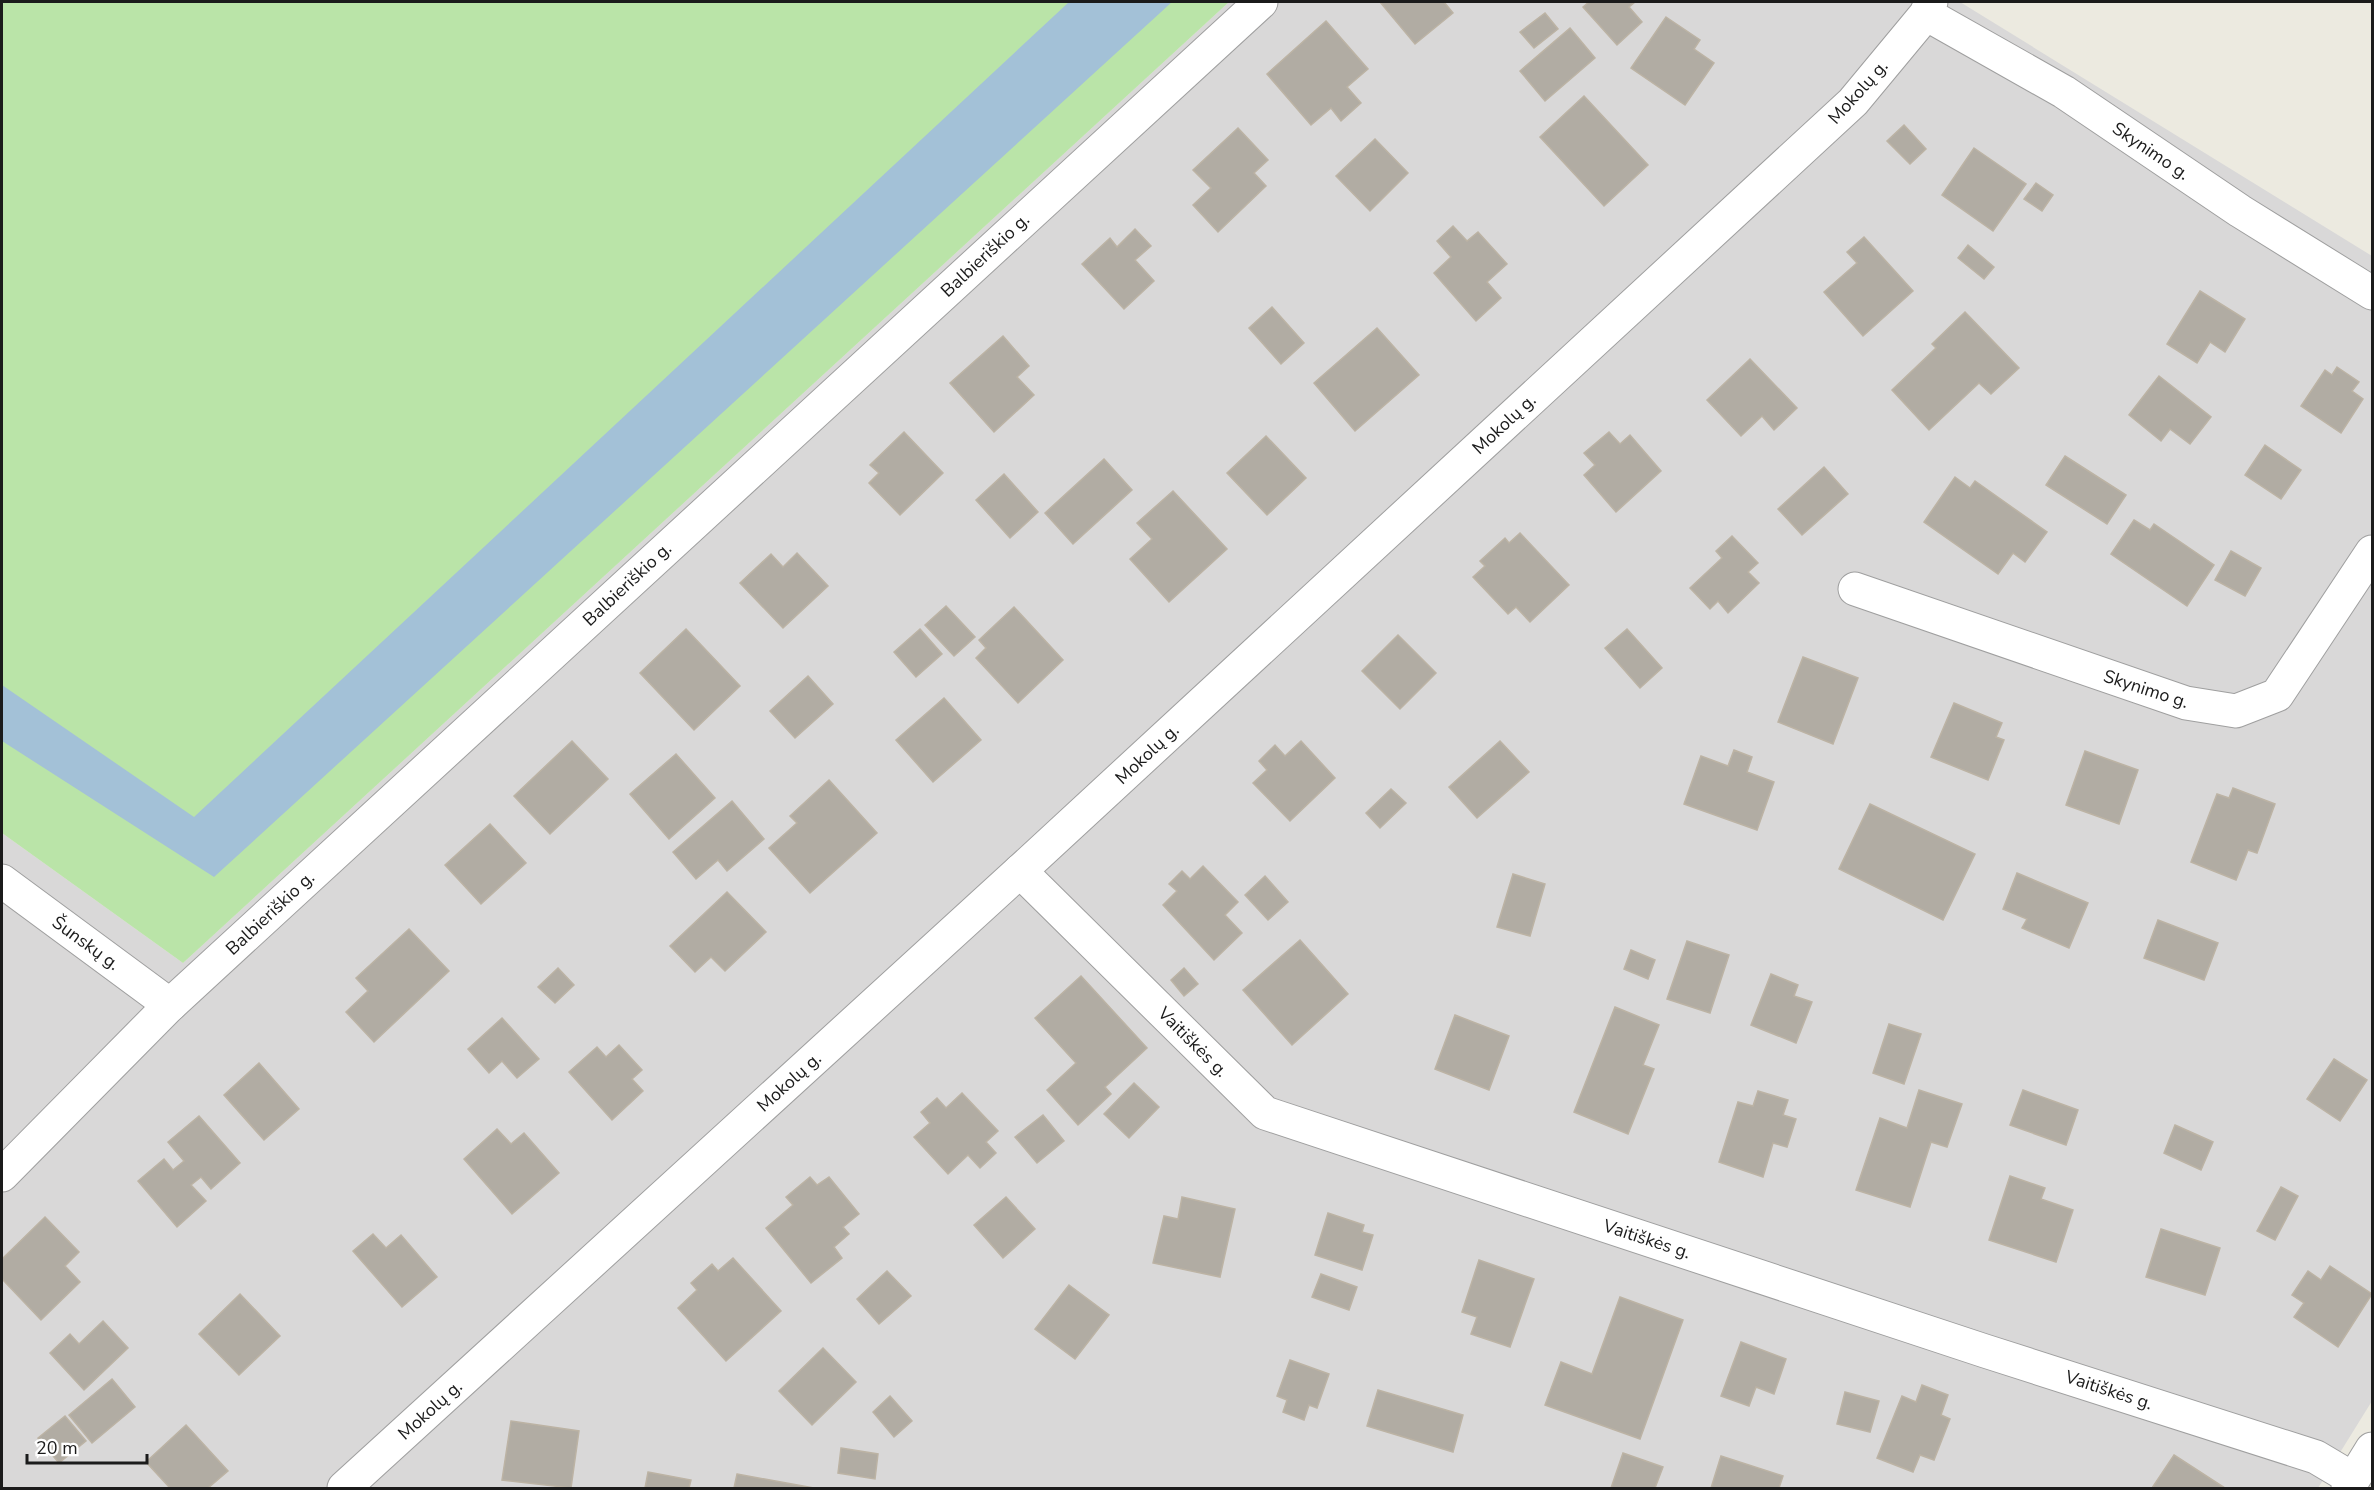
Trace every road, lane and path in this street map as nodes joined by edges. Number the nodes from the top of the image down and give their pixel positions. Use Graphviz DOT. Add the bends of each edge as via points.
graph roads {
  1 [pos="1261,2"];
  2 [pos="1928,8"];
  3 [pos="2373,293"];
  4 [pos="2373,552"];
  5 [pos="1855,589"];
  6 [pos="1020,871"];
  7 [pos="2,881"];
  8 [pos="171,1005"];
  9 [pos="2,1175"];
  10 [pos="2373,1449"];
  11 [pos="2350,1484"];
  12 [pos="344,1488"];
  1 -- 8 [label="street, Balbieriškio g."];
  2 -- 3 [label="street, Skynimo g."];
  2 -- 6 [label="street, Mokolų g." via="1853,102"];
  4 -- 5 [label="street, Skynimo g." via="2277,695 2236,711 2186,704"];
  6 -- 11 [label="street, Vaitiškės g." via="1265,1113 2316,1456"];
  6 -- 12 [label="street, Mokolų g."];
  7 -- 8 [label="street, Šunskų g."];
  8 -- 9 [label="street, Balbieriškio g."];
  10 -- 11 [label="street"];
}
